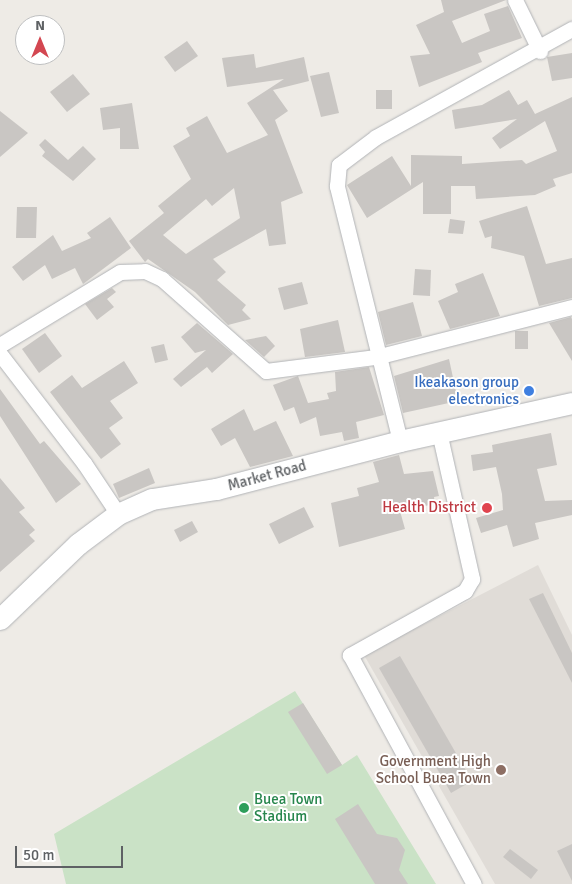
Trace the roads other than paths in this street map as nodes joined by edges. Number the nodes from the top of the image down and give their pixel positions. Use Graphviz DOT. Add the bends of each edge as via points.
graph roads {
  1 [pos="515,0"];
  2 [pos="572,29"];
  3 [pos="540,50"];
  4 [pos="572,307"];
  5 [pos="0,345"];
  6 [pos="0,354"];
  7 [pos="376,357"];
  8 [pos="572,404"];
  9 [pos="439,432"];
  10 [pos="400,441"];
  11 [pos="118,514"];
  12 [pos="0,619"];
  13 [pos="474,884"];
  1 -- 3 [label="street"];
  2 -- 3 [label="street"];
  3 -- 7 [label="street" via="376,138 339,165 337,186"];
  4 -- 7 [label="street"];
  5 -- 7 [label="street" via="120,272 145,271 203,310 266,371"];
  6 -- 11 [label="street" via="84,462"];
  7 -- 10 [label="street"];
  8 -- 9 [label="main road, Market Road"];
  9 -- 10 [label="main road, Market Road"];
  9 -- 13 [label="street" via="472,579 465,591 350,656"];
  10 -- 11 [label="main road, Market Road" via="216,489 152,499"];
  11 -- 12 [label="main road, Market Road" via="78,544"];
}
